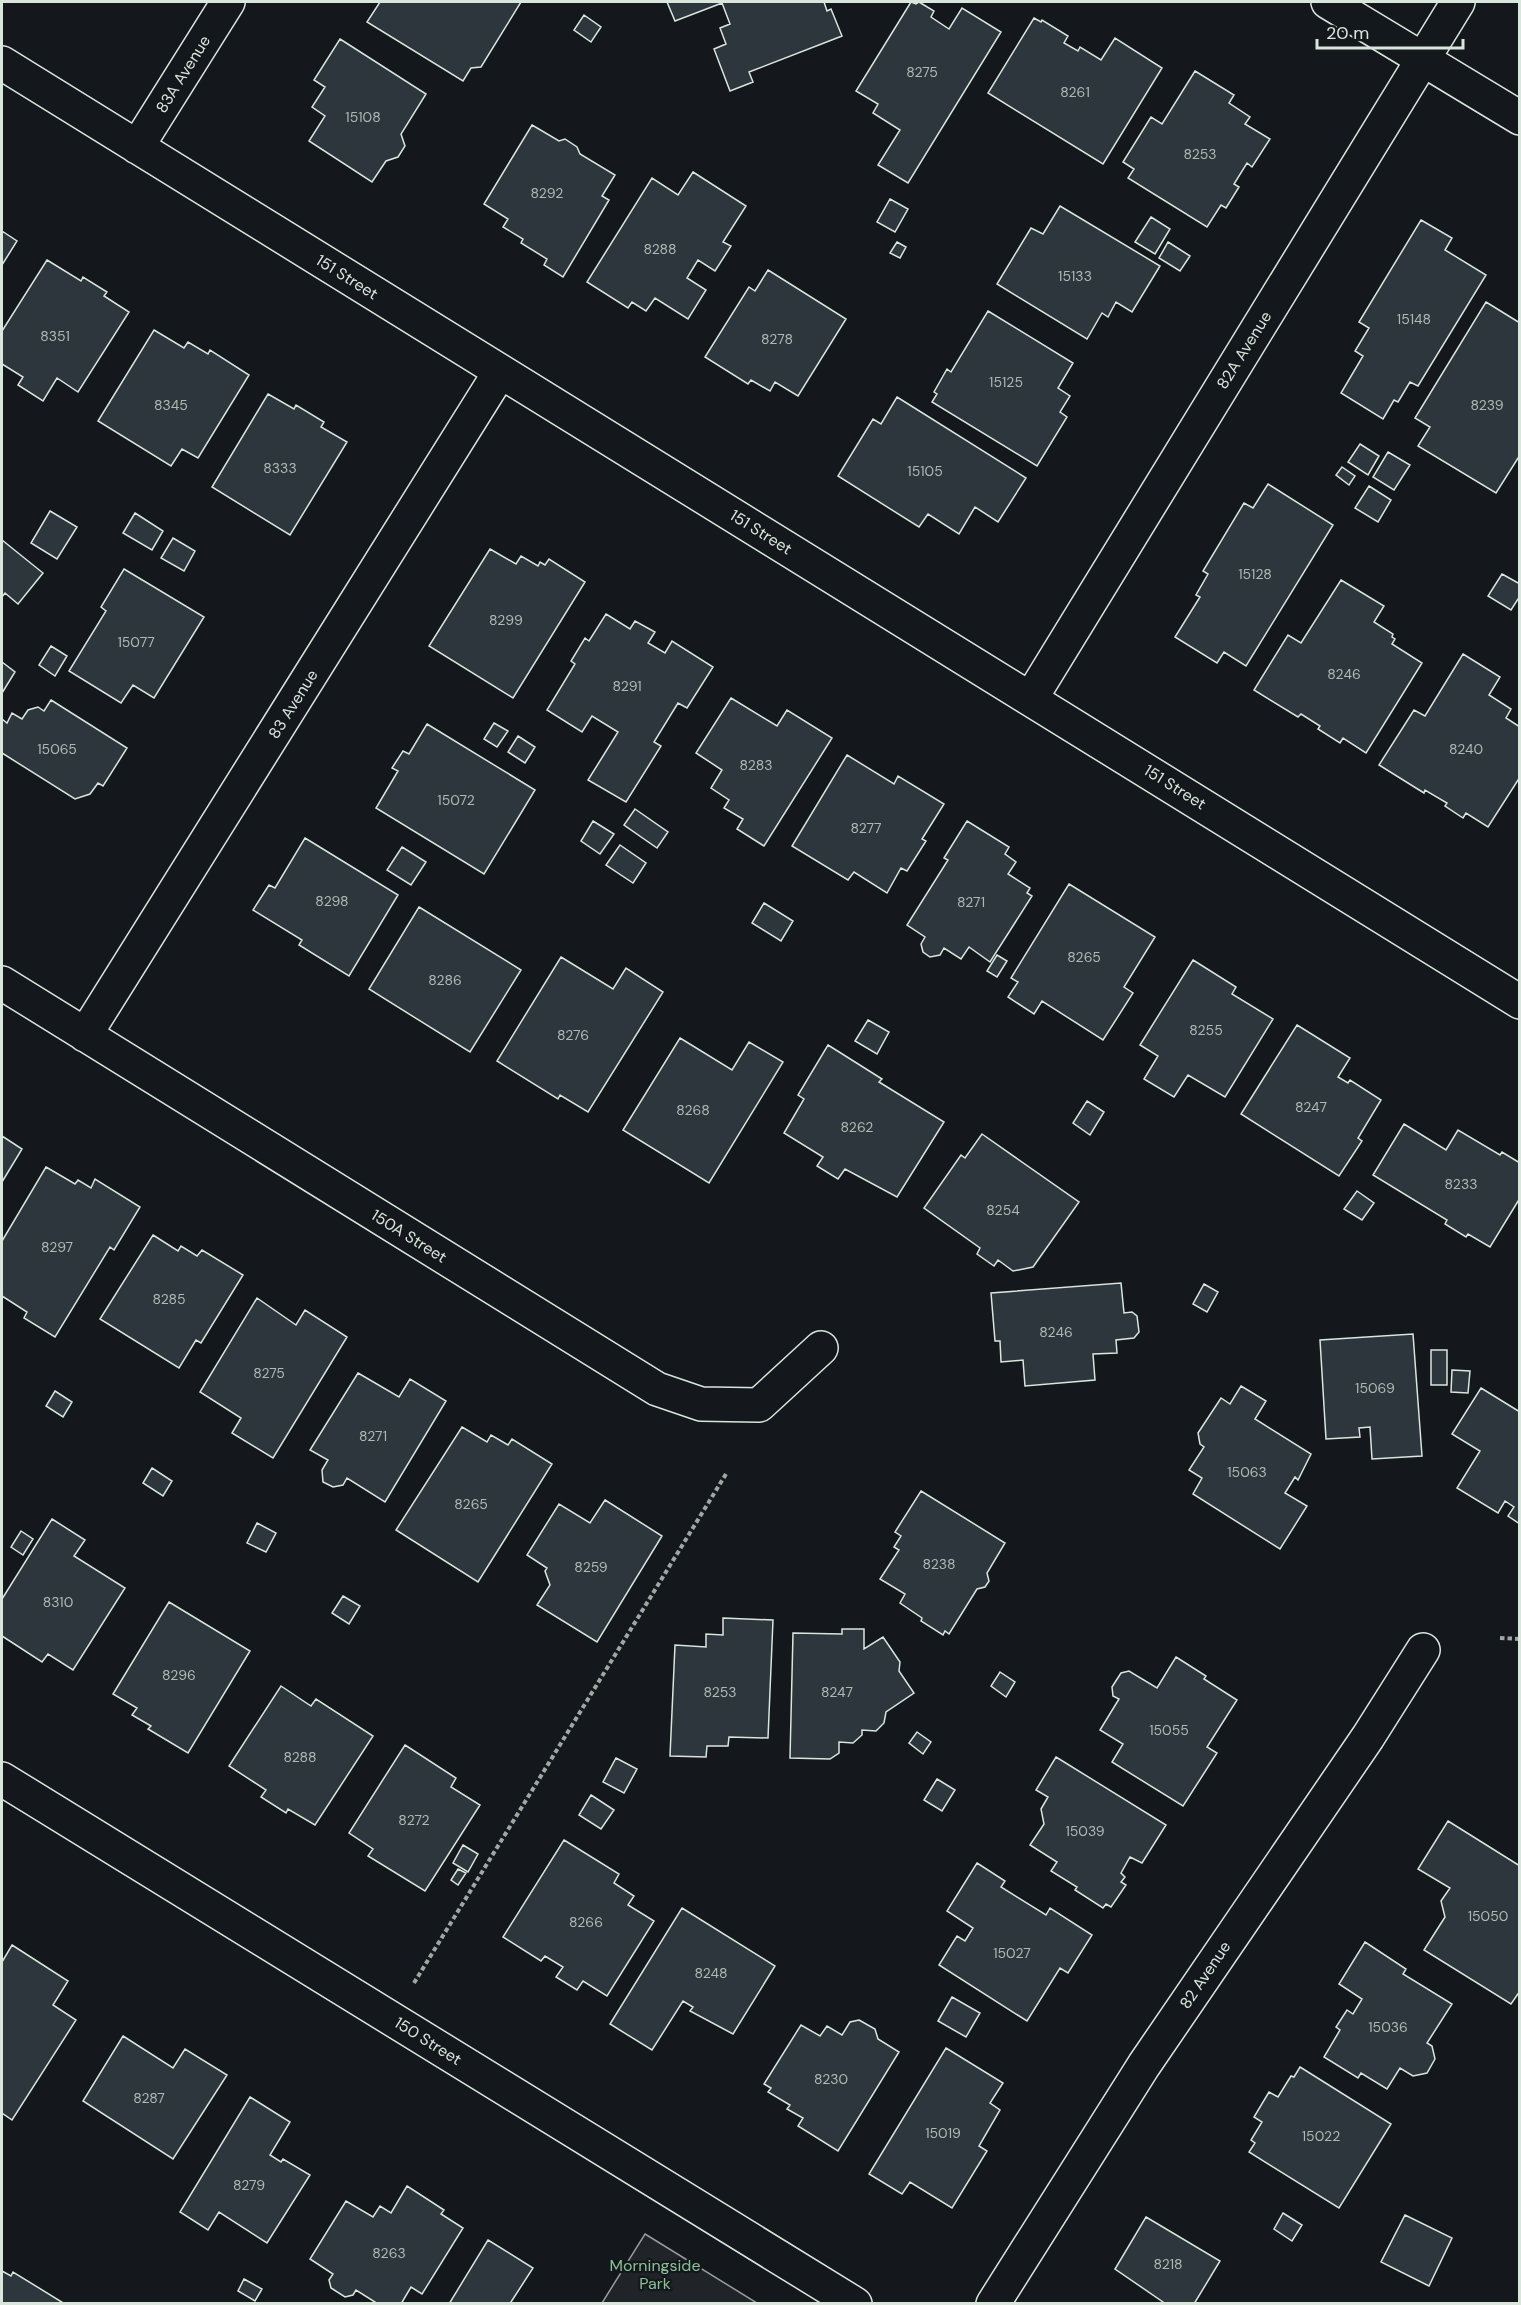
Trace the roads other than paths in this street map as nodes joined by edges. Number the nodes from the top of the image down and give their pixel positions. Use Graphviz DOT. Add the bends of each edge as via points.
graph roads {
  1 [pos="228,2"];
  2 [pos="1328,2"];
  3 [pos="1458,2"];
  4 [pos="1422,58"];
  5 [pos="2,63"];
  6 [pos="1520,118"];
  7 [pos="137,147"];
  8 [pos="500,372"];
  9 [pos="1031,698"];
  10 [pos="2,983"];
  11 [pos="1520,1002"];
  12 [pos="85,1035"];
  13 [pos="821,1348"];
  14 [pos="1422,1650"];
  15 [pos="2,1779"];
  16 [pos="855,2304"];
  17 [pos="993,2304"];
  1 -- 7 [label="street, 83A Avenue"];
  2 -- 4 [label="street"];
  3 -- 4 [label="street, 82A Avenue"];
  4 -- 6 [label="street"];
  4 -- 9 [label="street, 82A Avenue"];
  5 -- 7 [label="street, 151 Street"];
  7 -- 8 [label="street, 151 Street"];
  8 -- 9 [label="street, 151 Street"];
  8 -- 12 [label="street, 83 Avenue"];
  9 -- 11 [label="street, 151 Street"];
  10 -- 12 [label="street, 150A Street"];
  12 -- 13 [label="street, 150A Street" via="657,1389 701,1404 759,1405"];
  14 -- 17 [label="street, 82 Avenue" via="1368,1737 1138,2073"];
  15 -- 16 [label="street, 150 Street"];
}
